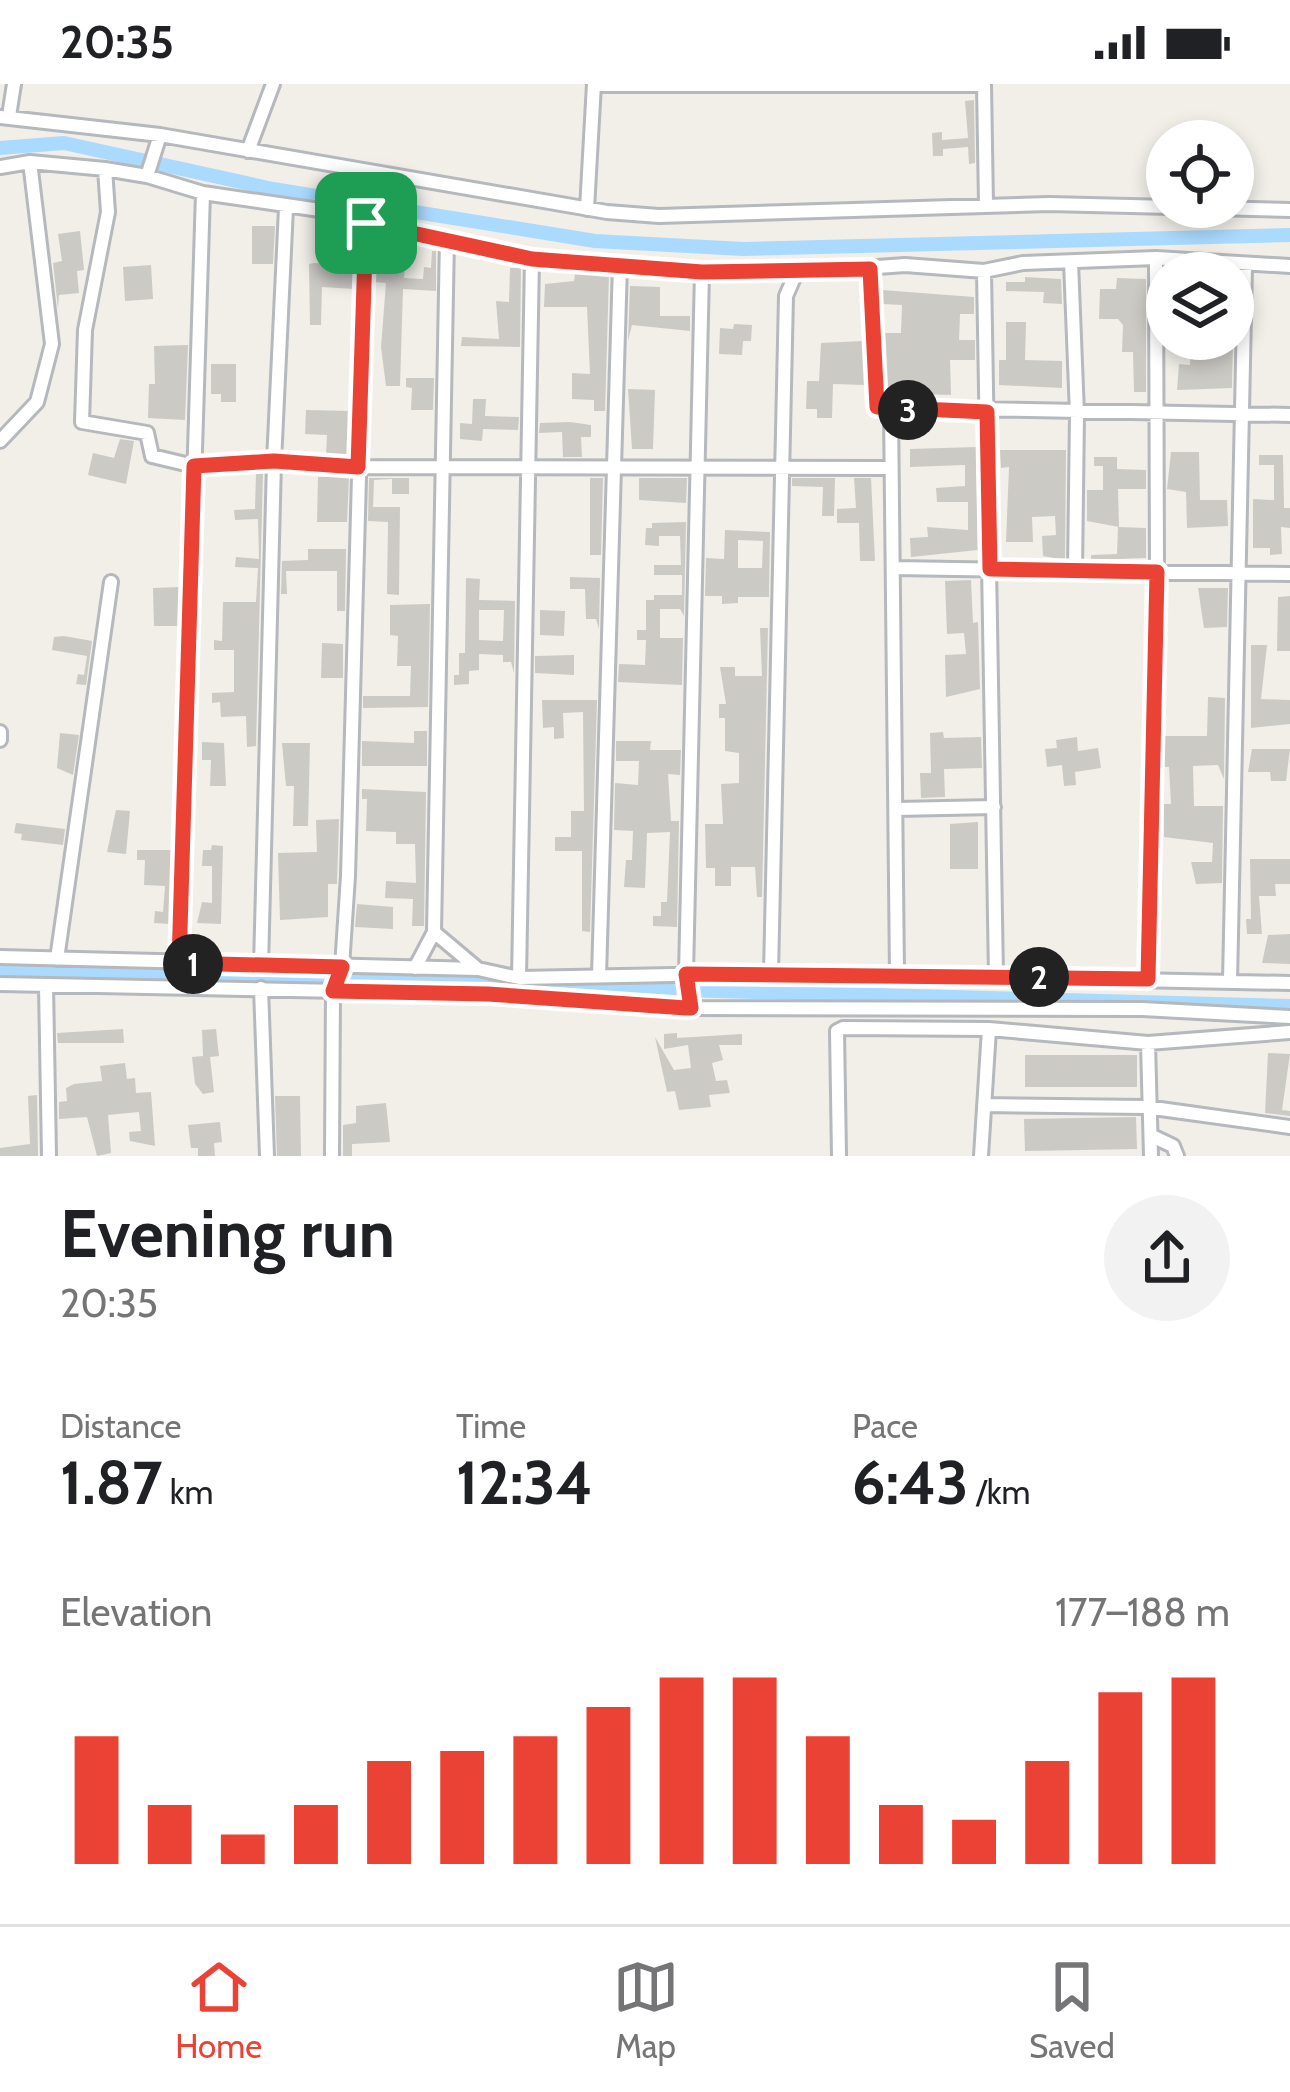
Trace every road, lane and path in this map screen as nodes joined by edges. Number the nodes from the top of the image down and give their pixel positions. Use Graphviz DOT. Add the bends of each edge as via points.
graph roads {
  1 [pos="14,84"];
  2 [pos="273,84"];
  3 [pos="594,84"];
  4 [pos="984,84"];
  5 [pos="5,117"];
  6 [pos="160,135"];
  7 [pos="248,151"];
  8 [pos="30,162"];
  9 [pos="0,166"];
  10 [pos="105,169"];
  11 [pos="147,176"];
  12 [pos="202,194"];
  13 [pos="986,206"];
  14 [pos="286,208"];
  15 [pos="586,209"];
  16 [pos="1290,210"];
  17 [pos="366,223"];
  18 [pos="447,239"];
  19 [pos="1146,258"];
  20 [pos="532,259"];
  21 [pos="1071,262"];
  22 [pos="620,265"];
  23 [pos="1290,266"];
  24 [pos="1254,267"];
  25 [pos="870,269"];
  26 [pos="985,271"];
  27 [pos="702,272"];
  28 [pos="796,273"];
  29 [pos="1157,360"];
  30 [pos="1242,360"];
  31 [pos="891,410"];
  32 [pos="987,412"];
  33 [pos="1077,413"];
  34 [pos="1158,413"];
  35 [pos="1241,413"];
  36 [pos="1290,415"];
  37 [pos="0,441"];
  38 [pos="274,461"];
  39 [pos="194,466"];
  40 [pos="442,466"];
  41 [pos="528,466"];
  42 [pos="612,466"];
  43 [pos="358,467"];
  44 [pos="694,467"];
  45 [pos="782,468"];
  46 [pos="891,468"];
  47 [pos="893,568"];
  48 [pos="990,569"];
  49 [pos="1075,571"];
  50 [pos="1157,572"];
  51 [pos="1237,573"];
  52 [pos="1290,574"];
  53 [pos="111,582"];
  54 [pos="994,807"];
  55 [pos="896,809"];
  56 [pos="434,932"];
  57 [pos="0,957"];
  58 [pos="57,959"];
  59 [pos="179,963"];
  60 [pos="260,966"];
  61 [pos="342,967"];
  62 [pos="415,968"];
  63 [pos="478,969"];
  64 [pos="771,973"];
  65 [pos="686,974"];
  66 [pos="897,974"];
  67 [pos="598,976"];
  68 [pos="996,976"];
  69 [pos="519,978"];
  70 [pos="1148,979"];
  71 [pos="1231,982"];
  72 [pos="1290,983"];
  73 [pos="0,984"];
  74 [pos="46,985"];
  75 [pos="261,988"];
  76 [pos="333,991"];
  77 [pos="691,1008"];
  78 [pos="1290,1017"];
  79 [pos="988,1030"];
  80 [pos="1290,1032"];
  81 [pos="1148,1043"];
  82 [pos="984,1105"];
  83 [pos="1146,1107"];
  84 [pos="1290,1127"];
  85 [pos="1152,1136"];
  86 [pos="50,1156"];
  87 [pos="267,1156"];
  88 [pos="332,1156"];
  89 [pos="839,1156"];
  90 [pos="981,1156"];
  91 [pos="1151,1156"];
  92 [pos="1177,1156"];
  1 -- 5 [label="street"];
  2 -- 7 [label="street"];
  3 -- 4 [label="street"];
  3 -- 15 [label="street"];
  4 -- 13 [label="street"];
  5 -- 6 [label="street"];
  6 -- 7 [label="street"];
  6 -- 11 [label="street"];
  7 -- 15 [label="street"];
  8 -- 9 [label="street"];
  8 -- 10 [label="street"];
  8 -- 37 [label="street" via="52,344 37,402"];
  10 -- 11 [label="street"];
  10 -- 39 [label="street" via="108,212 85,330 82,422 147,433 152,456"];
  11 -- 12 [label="street"];
  12 -- 14 [label="street"];
  12 -- 39 [label="street"];
  13 -- 15 [label="street" via="659,216"];
  13 -- 16 [label="street"];
  14 -- 17 [label="street"];
  14 -- 38 [label="street"];
  17 -- 18 [label="street"];
  17 -- 43 [label="street"];
  18 -- 20 [label="street"];
  18 -- 40 [label="street"];
  19 -- 21 [label="street"];
  20 -- 22 [label="street"];
  20 -- 41 [label="street"];
  21 -- 26 [label="street"];
  21 -- 33 [label="street"];
  22 -- 27 [label="street"];
  22 -- 42 [label="street"];
  23 -- 24 [label="street"];
  25 -- 26 [label="street"];
  25 -- 28 [label="street"];
  25 -- 31 [label="street" via="877,407"];
  26 -- 32 [label="street"];
  27 -- 28 [label="street"];
  27 -- 44 [label="street"];
  28 -- 45 [label="street" via="786,296"];
  29 -- 34 [label="street"];
  30 -- 35 [label="street"];
  31 -- 32 [label="street"];
  31 -- 46 [label="street"];
  32 -- 33 [label="street"];
  32 -- 48 [label="street"];
  33 -- 34 [label="street"];
  33 -- 49 [label="street"];
  34 -- 35 [label="street"];
  34 -- 50 [label="street"];
  35 -- 36 [label="street"];
  35 -- 51 [label="street"];
  38 -- 39 [label="street"];
  38 -- 43 [label="street"];
  38 -- 60 [label="street"];
  39 -- 59 [label="street"];
  40 -- 41 [label="street"];
  40 -- 43 [label="street"];
  40 -- 56 [label="street"];
  41 -- 42 [label="street"];
  41 -- 69 [label="street"];
  42 -- 44 [label="street"];
  42 -- 67 [label="street"];
  43 -- 61 [label="street"];
  44 -- 45 [label="street"];
  44 -- 65 [label="street"];
  45 -- 46 [label="street"];
  45 -- 64 [label="street"];
  46 -- 47 [label="street"];
  47 -- 48 [label="street"];
  47 -- 55 [label="street"];
  48 -- 49 [label="street"];
  48 -- 54 [label="street"];
  49 -- 50 [label="street"];
  50 -- 51 [label="street"];
  50 -- 70 [label="street"];
  51 -- 52 [label="street"];
  51 -- 71 [label="street"];
  53 -- 58 [label="street"];
  54 -- 55 [label="street"];
  54 -- 68 [label="street"];
  55 -- 66 [label="street"];
  56 -- 62 [label="street"];
  56 -- 63 [label="street"];
  57 -- 58 [label="street"];
  58 -- 59 [label="street"];
  59 -- 60 [label="street"];
  60 -- 61 [label="street"];
  61 -- 62 [label="street"];
  61 -- 76 [label="street"];
  62 -- 63 [label="street"];
  63 -- 69 [label="street"];
  64 -- 65 [label="street"];
  64 -- 66 [label="street"];
  65 -- 67 [label="street"];
  65 -- 77 [label="street"];
  66 -- 68 [label="street"];
  67 -- 69 [label="street"];
  68 -- 70 [label="street"];
  70 -- 71 [label="street"];
  71 -- 72 [label="street"];
  73 -- 74 [label="street"];
  74 -- 75 [label="street"];
  74 -- 86 [label="street"];
  75 -- 76 [label="street"];
  75 -- 87 [label="street"];
  76 -- 77 [label="street"];
  76 -- 88 [label="street"];
  77 -- 78 [label="street"];
  79 -- 81 [label="street"];
  79 -- 82 [label="street"];
  79 -- 89 [label="street" via="837,1031"];
  80 -- 81 [label="street"];
  81 -- 83 [label="street"];
  82 -- 83 [label="street"];
  82 -- 90 [label="street"];
  83 -- 84 [label="street"];
  83 -- 85 [label="street"];
  85 -- 91 [label="street"];
  85 -- 92 [label="street" via="1168,1141"];
}
